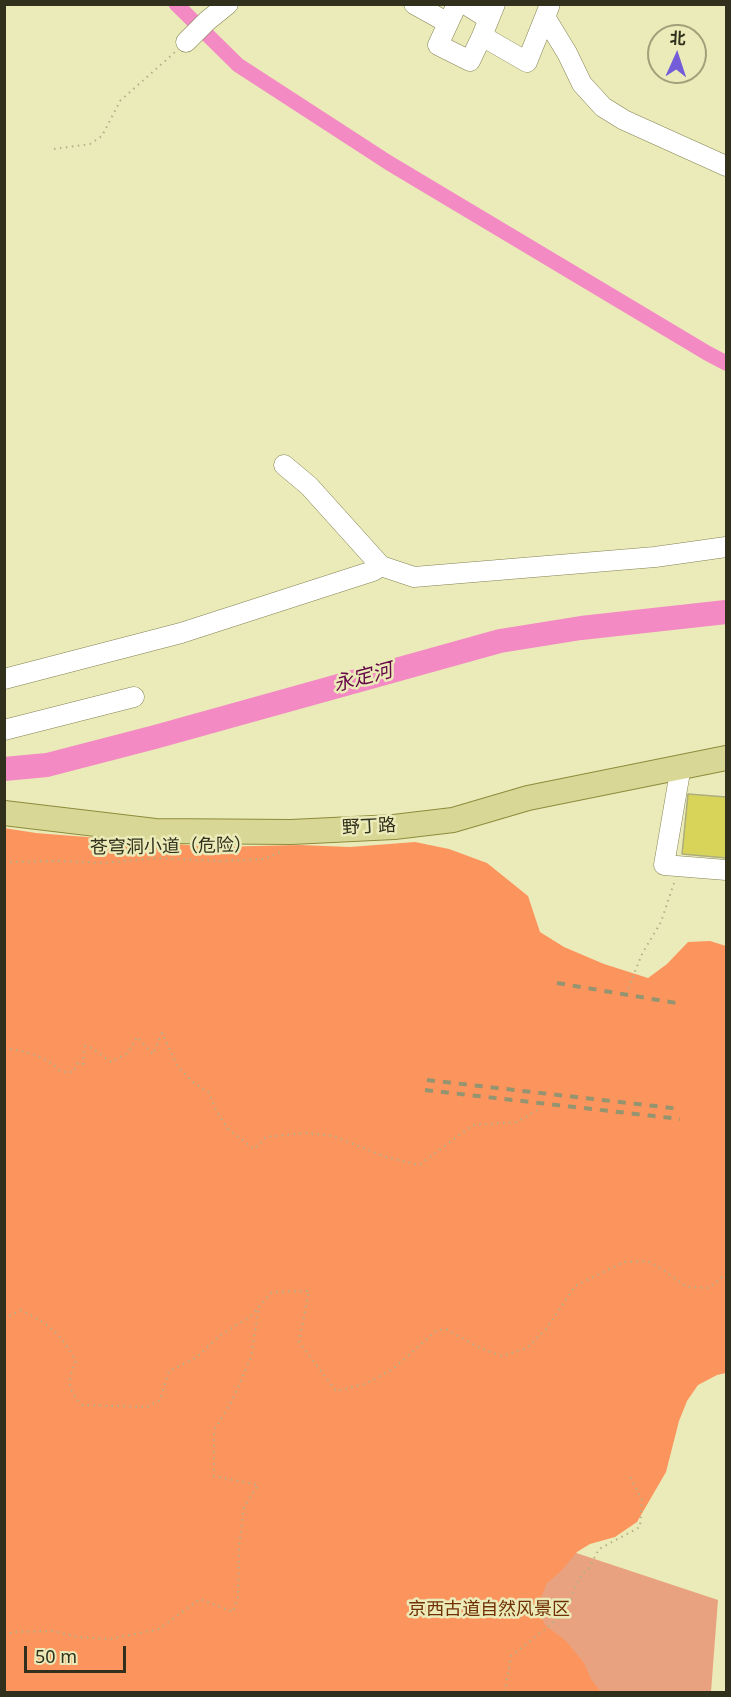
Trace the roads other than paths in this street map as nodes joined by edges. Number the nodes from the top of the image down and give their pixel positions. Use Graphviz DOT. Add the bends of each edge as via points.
graph roads {
  1 [pos="228,4"];
  2 [pos="414,4"];
  3 [pos="457,4"];
  4 [pos="465,4"];
  5 [pos="547,11"];
  6 [pos="489,20"];
  7 [pos="448,23"];
  8 [pos="186,42"];
  9 [pos="726,166"];
  10 [pos="284,465"];
  11 [pos="726,547"];
  12 [pos="381,566"];
  13 [pos="4,680"];
  14 [pos="134,697"];
  15 [pos="4,730"];
  16 [pos="726,758"];
  17 [pos="681,766"];
  18 [pos="4,813"];
  19 [pos="726,870"];
  1 -- 8 [label="street"];
  2 -- 7 [label="street"];
  3 -- 7 [label="street"];
  4 -- 6 [label="street"];
  5 -- 6 [label="street" via="527,62"];
  5 -- 9 [label="street" via="582,84 603,107"];
  6 -- 7 [label="street" via="470,61 438,45"];
  10 -- 12 [label="street" via="309,486"];
  11 -- 12 [label="street" via="655,557 414,577"];
  12 -- 13 [label="street" via="181,633"];
  14 -- 15 [label="street"];
  16 -- 17 [label="main road, 野丁路"];
  17 -- 18 [label="main road, 野丁路" via="528,798 453,820 394,826 291,832 155,831"];
  17 -- 19 [label="street" via="664,865"];
}
